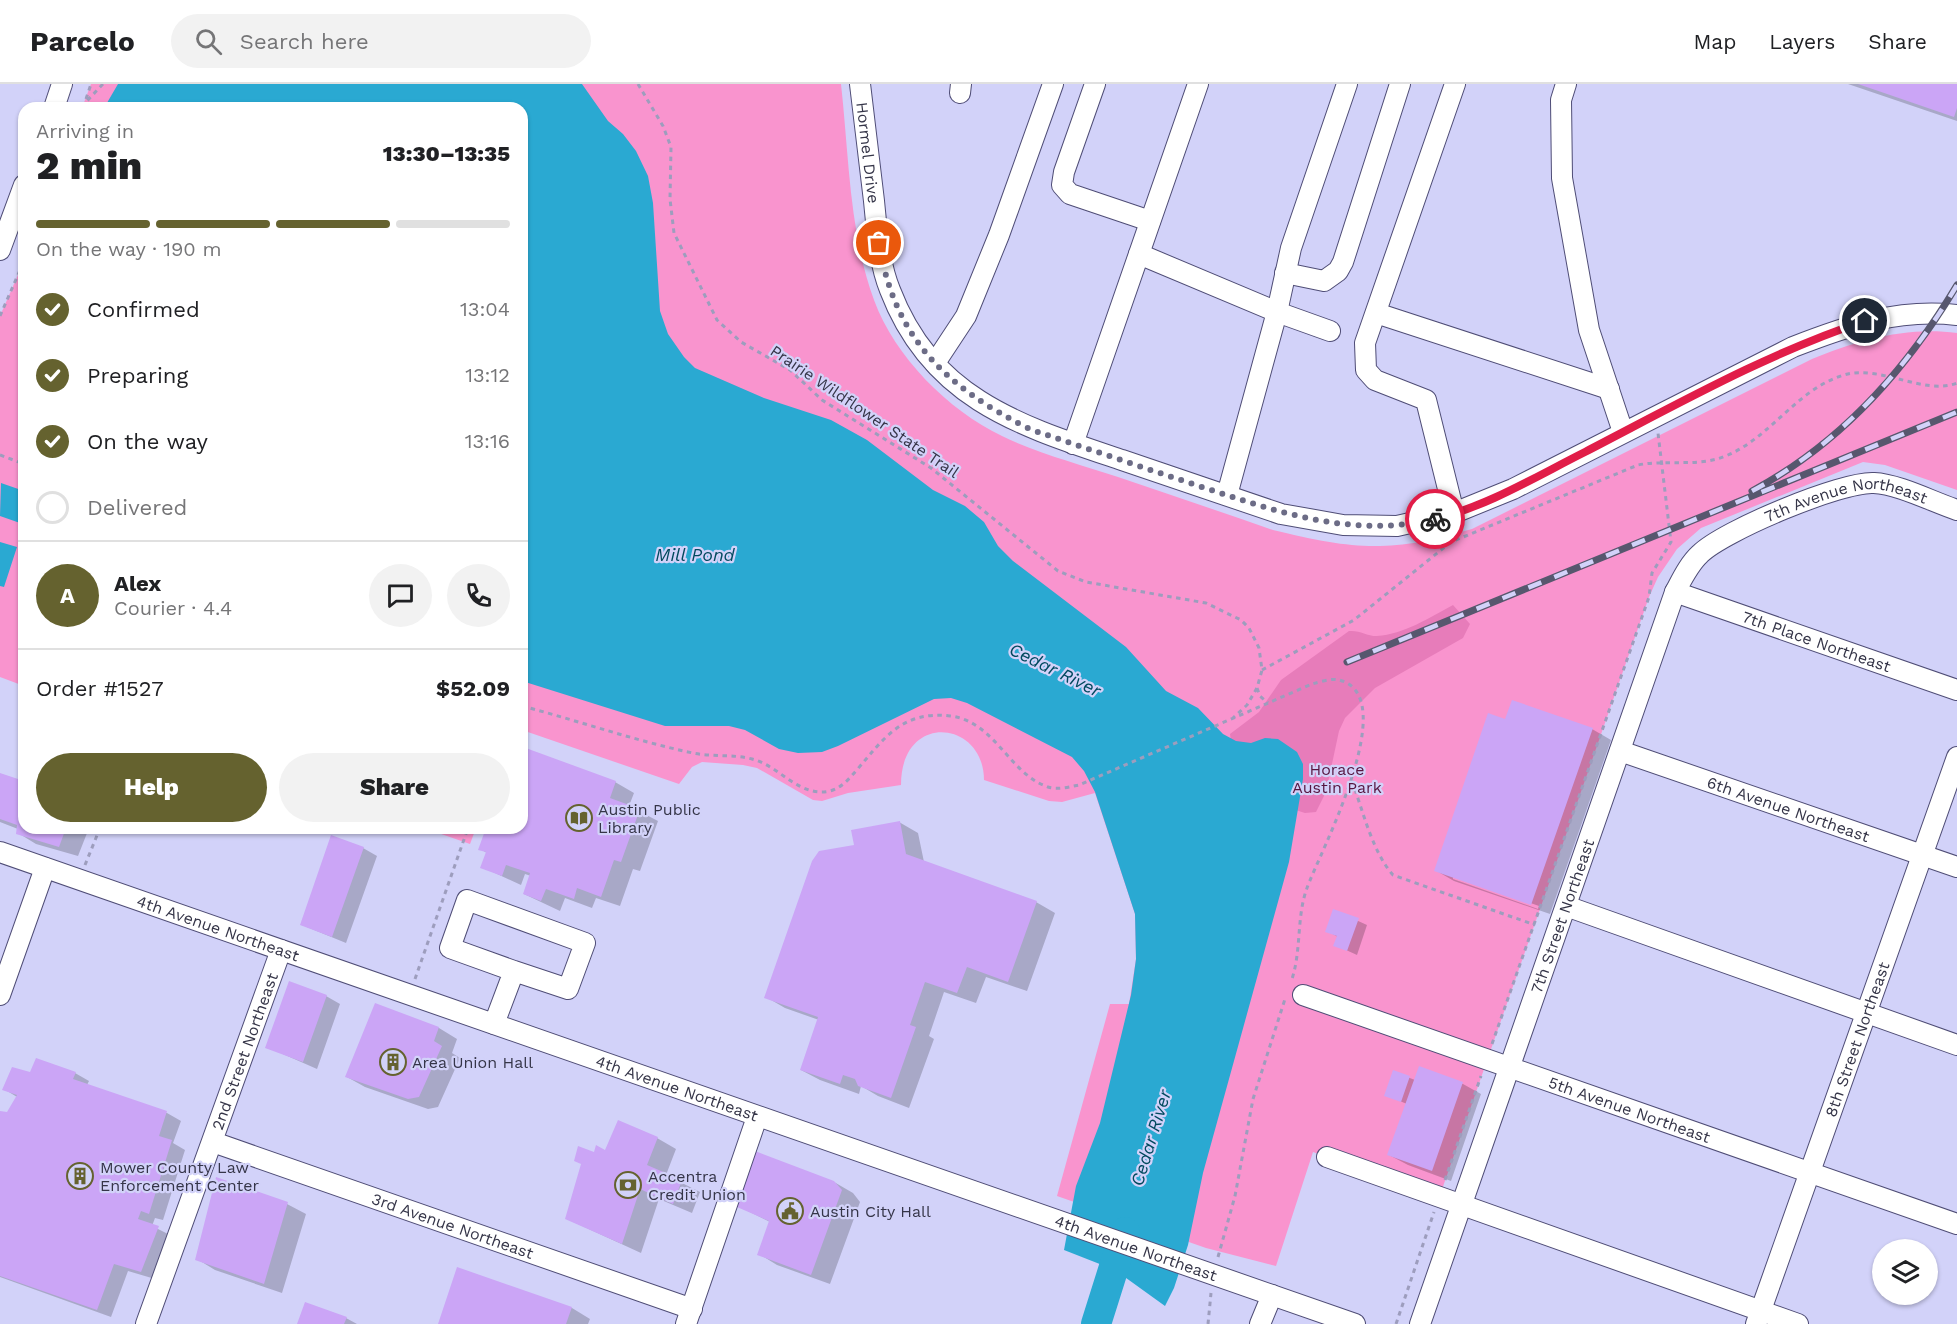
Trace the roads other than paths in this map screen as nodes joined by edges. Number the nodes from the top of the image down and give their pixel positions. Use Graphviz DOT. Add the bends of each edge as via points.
graph roads {
  1 [pos="62,84"];
  2 [pos="860,84"];
  3 [pos="1053,84"];
  4 [pos="1095,84"];
  5 [pos="1198,84"];
  6 [pos="1347,84"];
  7 [pos="1400,84"];
  8 [pos="1455,84"];
  9 [pos="1566,84"];
  10 [pos="56,102"];
  11 [pos="18,201"];
  12 [pos="1150,221"];
  13 [pos="0,250"];
  14 [pos="1139,254"];
  15 [pos="1285,273"];
  16 [pos="1277,312"];
  17 [pos="1376,313"];
  18 [pos="1957,315"];
  19 [pos="1330,331"];
  20 [pos="935,363"];
  21 [pos="1609,389"];
  22 [pos="1623,432"];
  23 [pos="1073,444"];
  24 [pos="1227,495"];
  25 [pos="1957,510"];
  26 [pos="1454,513"];
  27 [pos="1735,530"];
  28 [pos="1675,592"];
  29 [pos="1957,690"];
  30 [pos="1620,751"];
  31 [pos="1957,757"];
  32 [pos="0,852"];
  33 [pos="1922,855"];
  34 [pos="1957,867"];
  35 [pos="45,868"];
  36 [pos="1566,906"];
  37 [pos="281,950"];
  38 [pos="514,971"];
  39 [pos="1293,991"];
  40 [pos="0,995"];
  41 [pos="1866,1014"];
  42 [pos="494,1024"];
  43 [pos="1957,1045"];
  44 [pos="1509,1068"];
  45 [pos="757,1117"];
  46 [pos="213,1142"];
  47 [pos="1327,1157"];
  48 [pos="1809,1173"];
  49 [pos="1461,1206"];
  50 [pos="1957,1224"];
  51 [pos="1272,1295"];
  52 [pos="689,1317"];
  53 [pos="1758,1317"];
  54 [pos="146,1324"];
  55 [pos="1260,1324"];
  56 [pos="1355,1324"];
  57 [pos="1420,1324"];
  58 [pos="1798,1324"];
  1 -- 10 [label="street"];
  2 -- 20 [label="street, Hormel Drive" via="877,227 889,289 904,321"];
  3 -- 20 [label="street" via="966,316"];
  4 -- 12 [label="street" via="1062,185 1070,194"];
  5 -- 12 [label="street"];
  6 -- 15 [label="street"];
  7 -- 15 [label="street" via="1338,271 1324,281"];
  8 -- 17 [label="street"];
  9 -- 21 [label="street" via="1560,100 1562,178 1590,330"];
  11 -- 13 [label="street"];
  12 -- 14 [label="street"];
  14 -- 16 [label="street"];
  14 -- 23 [label="street"];
  15 -- 16 [label="street"];
  16 -- 19 [label="street"];
  16 -- 24 [label="street"];
  17 -- 21 [label="street"];
  17 -- 26 [label="street" via="1365,344 1366,370 1375,380 1426,400"];
  18 -- 22 [label="street, Hormel Drive" via="1896,314 1830,332"];
  20 -- 23 [label="street, Hormel Drive" via="970,396 1002,415"];
  21 -- 22 [label="street"];
  22 -- 26 [label="street, Hormel Drive" via="1513,489"];
  23 -- 24 [label="street, Hormel Drive"];
  24 -- 26 [label="street, Hormel Drive" via="1281,514 1343,525 1397,526"];
  25 -- 27 [label="street, 7th Avenue Northeast" via="1875,483 1842,488"];
  27 -- 28 [label="street, 7th Street Northeast" via="1700,554"];
  28 -- 29 [label="street, 7th Place Northeast"];
  28 -- 30 [label="street, 7th Street Northeast"];
  30 -- 33 [label="street, 6th Avenue Northeast"];
  30 -- 36 [label="street, 7th Street Northeast"];
  31 -- 33 [label="street, 8th Street Northeast"];
  32 -- 35 [label="street, 4th Avenue Northeast"];
  33 -- 34 [label="street, 6th Avenue Northeast"];
  33 -- 41 [label="street, 8th Street Northeast"];
  35 -- 37 [label="street, 4th Avenue Northeast"];
  35 -- 40 [label="street"];
  36 -- 41 [label="street"];
  36 -- 44 [label="street, 7th Street Northeast"];
  37 -- 42 [label="street, 4th Avenue Northeast"];
  37 -- 46 [label="street, 2nd Street Northeast"];
  38 -- 38 [label="street" via="568,989 585,943 467,900 450,948"];
  38 -- 42 [label="street"];
  39 -- 44 [label="street, 5th Avenue Northeast"];
  41 -- 43 [label="street"];
  41 -- 48 [label="street, 8th Street Northeast"];
  42 -- 45 [label="street, 4th Avenue Northeast"];
  44 -- 48 [label="street, 5th Avenue Northeast"];
  44 -- 49 [label="street, 7th Street Northeast"];
  45 -- 51 [label="street, 4th Avenue Northeast"];
  45 -- 52 [label="street"];
  46 -- 52 [label="street, 3rd Avenue Northeast"];
  46 -- 54 [label="street, 2nd Street Northeast"];
  47 -- 49 [label="street"];
  48 -- 50 [label="street, 5th Avenue Northeast"];
  48 -- 53 [label="street, 8th Street Northeast"];
  49 -- 53 [label="street"];
  49 -- 57 [label="street, 7th Street Northeast"];
  51 -- 55 [label="street"];
  51 -- 56 [label="street, 4th Avenue Northeast"];
  53 -- 58 [label="street"];
}
